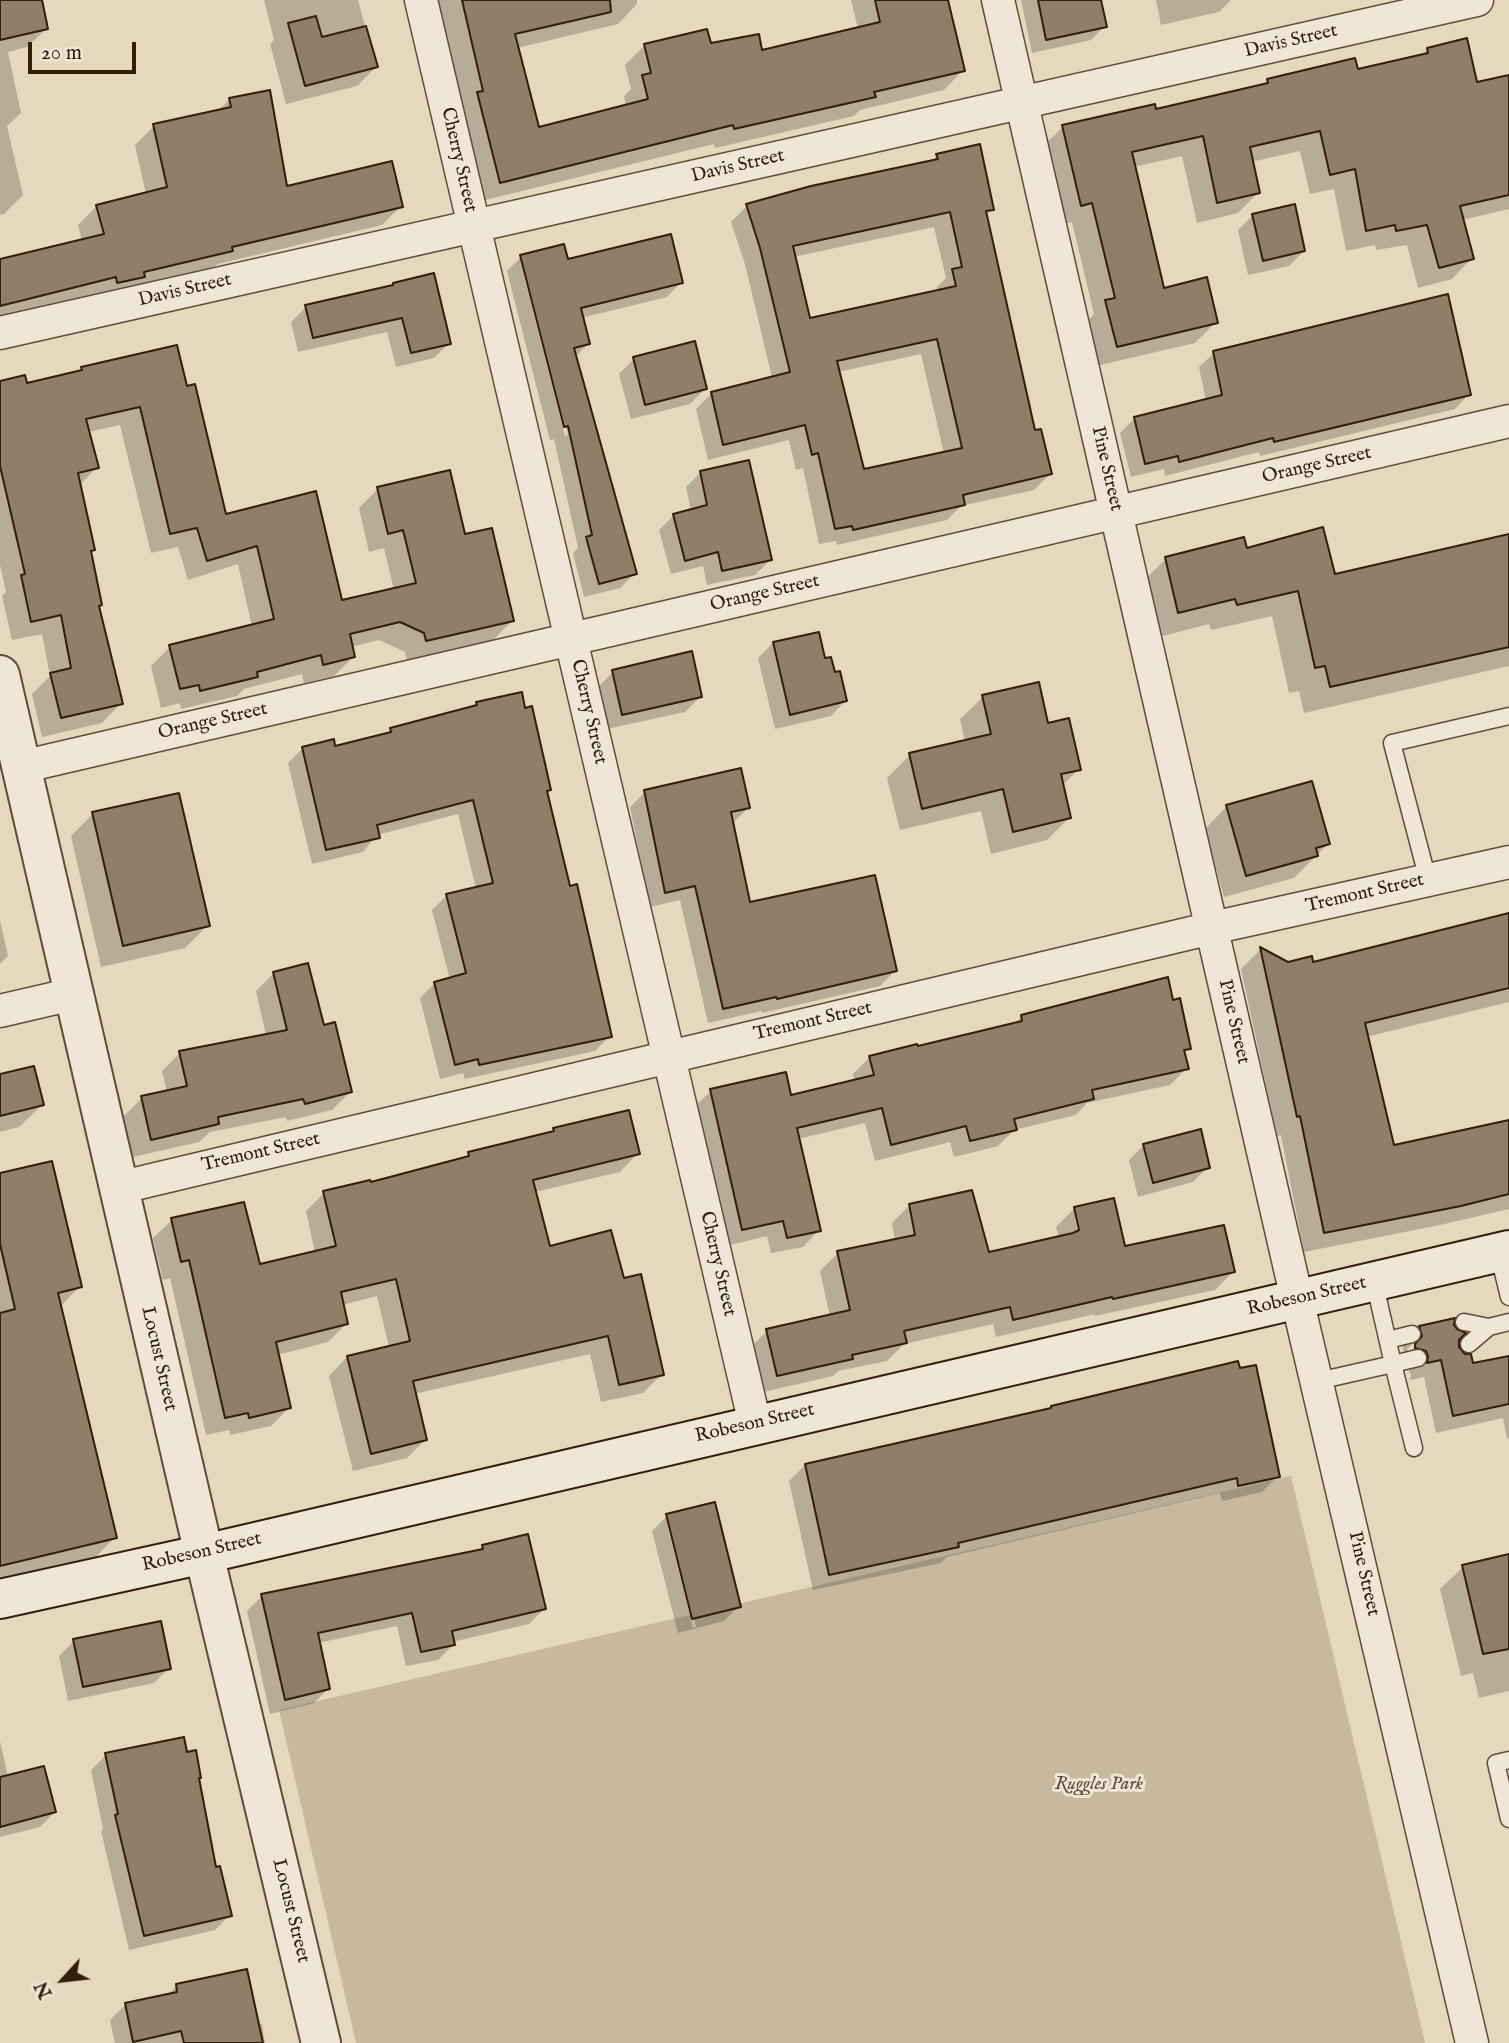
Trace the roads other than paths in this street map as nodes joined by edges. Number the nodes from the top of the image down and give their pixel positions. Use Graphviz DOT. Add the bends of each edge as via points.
graph roads {
  1 [pos="421,0"];
  2 [pos="998,0"];
  3 [pos="1477,0"];
  4 [pos="1021,103"];
  5 [pos="474,226"];
  6 [pos="0,333"];
  7 [pos="1509,421"];
  8 [pos="1116,512"];
  9 [pos="570,639"];
  10 [pos="0,675"];
  11 [pos="1509,716"];
  12 [pos="21,767"];
  13 [pos="1509,862"];
  14 [pos="1428,880"];
  15 [pos="1212,928"];
  16 [pos="73,994"];
  17 [pos="0,1011"];
  18 [pos="668,1056"];
  19 [pos="118,1188"];
  20 [pos="1504,1251"];
  21 [pos="1374,1281"];
  22 [pos="1509,1297"];
  23 [pos="1297,1299"];
  24 [pos="1464,1322"];
  25 [pos="1509,1322"];
  26 [pos="1489,1326"];
  27 [pos="1412,1334"];
  28 [pos="1388,1340"];
  29 [pos="1469,1344"];
  30 [pos="1418,1358"];
  31 [pos="1393,1364"];
  32 [pos="1318,1381"];
  33 [pos="755,1424"];
  34 [pos="1414,1448"];
  35 [pos="204,1554"];
  36 [pos="0,1599"];
  37 [pos="1509,1760"];
  38 [pos="1509,1819"];
  39 [pos="321,2043"];
  40 [pos="1472,2043"];
  1 -- 5 [label="street, Cherry Street"];
  2 -- 4 [label="street, Pine Street"];
  3 -- 4 [label="street, Davis Street"];
  4 -- 5 [label="street, Davis Street"];
  4 -- 8 [label="street, Pine Street"];
  5 -- 6 [label="street, Davis Street"];
  5 -- 9 [label="street, Cherry Street"];
  7 -- 8 [label="street, Orange Street"];
  8 -- 9 [label="street, Orange Street"];
  8 -- 15 [label="street, Pine Street"];
  9 -- 12 [label="street, Orange Street"];
  9 -- 18 [label="street, Cherry Street"];
  10 -- 12 [label="main road, Locust Street"];
  11 -- 14 [label="lane" via="1392,743"];
  12 -- 16 [label="main road, Locust Street"];
  13 -- 14 [label="street, Tremont Street"];
  14 -- 15 [label="street, Tremont Street"];
  15 -- 18 [label="street, Tremont Street"];
  15 -- 23 [label="street, Pine Street"];
  16 -- 17 [label="street"];
  16 -- 19 [label="main road, Locust Street"];
  18 -- 19 [label="street, Tremont Street"];
  18 -- 33 [label="street, Cherry Street"];
  19 -- 35 [label="main road, Locust Street"];
  20 -- 21 [label="main road, Robeson Street"];
  20 -- 22 [label="lane"];
  21 -- 23 [label="main road, Robeson Street"];
  21 -- 28 [label="lane"];
  23 -- 32 [label="street, Pine Street"];
  23 -- 33 [label="main road, Robeson Street"];
  24 -- 26 [label="lane"];
  25 -- 26 [label="lane"];
  26 -- 29 [label="lane"];
  27 -- 28 [label="lane"];
  28 -- 31 [label="lane"];
  30 -- 31 [label="lane"];
  31 -- 32 [label="lane"];
  31 -- 34 [label="lane"];
  32 -- 40 [label="street, Pine Street"];
  33 -- 35 [label="main road, Robeson Street"];
  35 -- 36 [label="main road, Robeson Street"];
  35 -- 39 [label="main road, Locust Street"];
  37 -- 38 [label="lane" via="1496,1763"];
}
